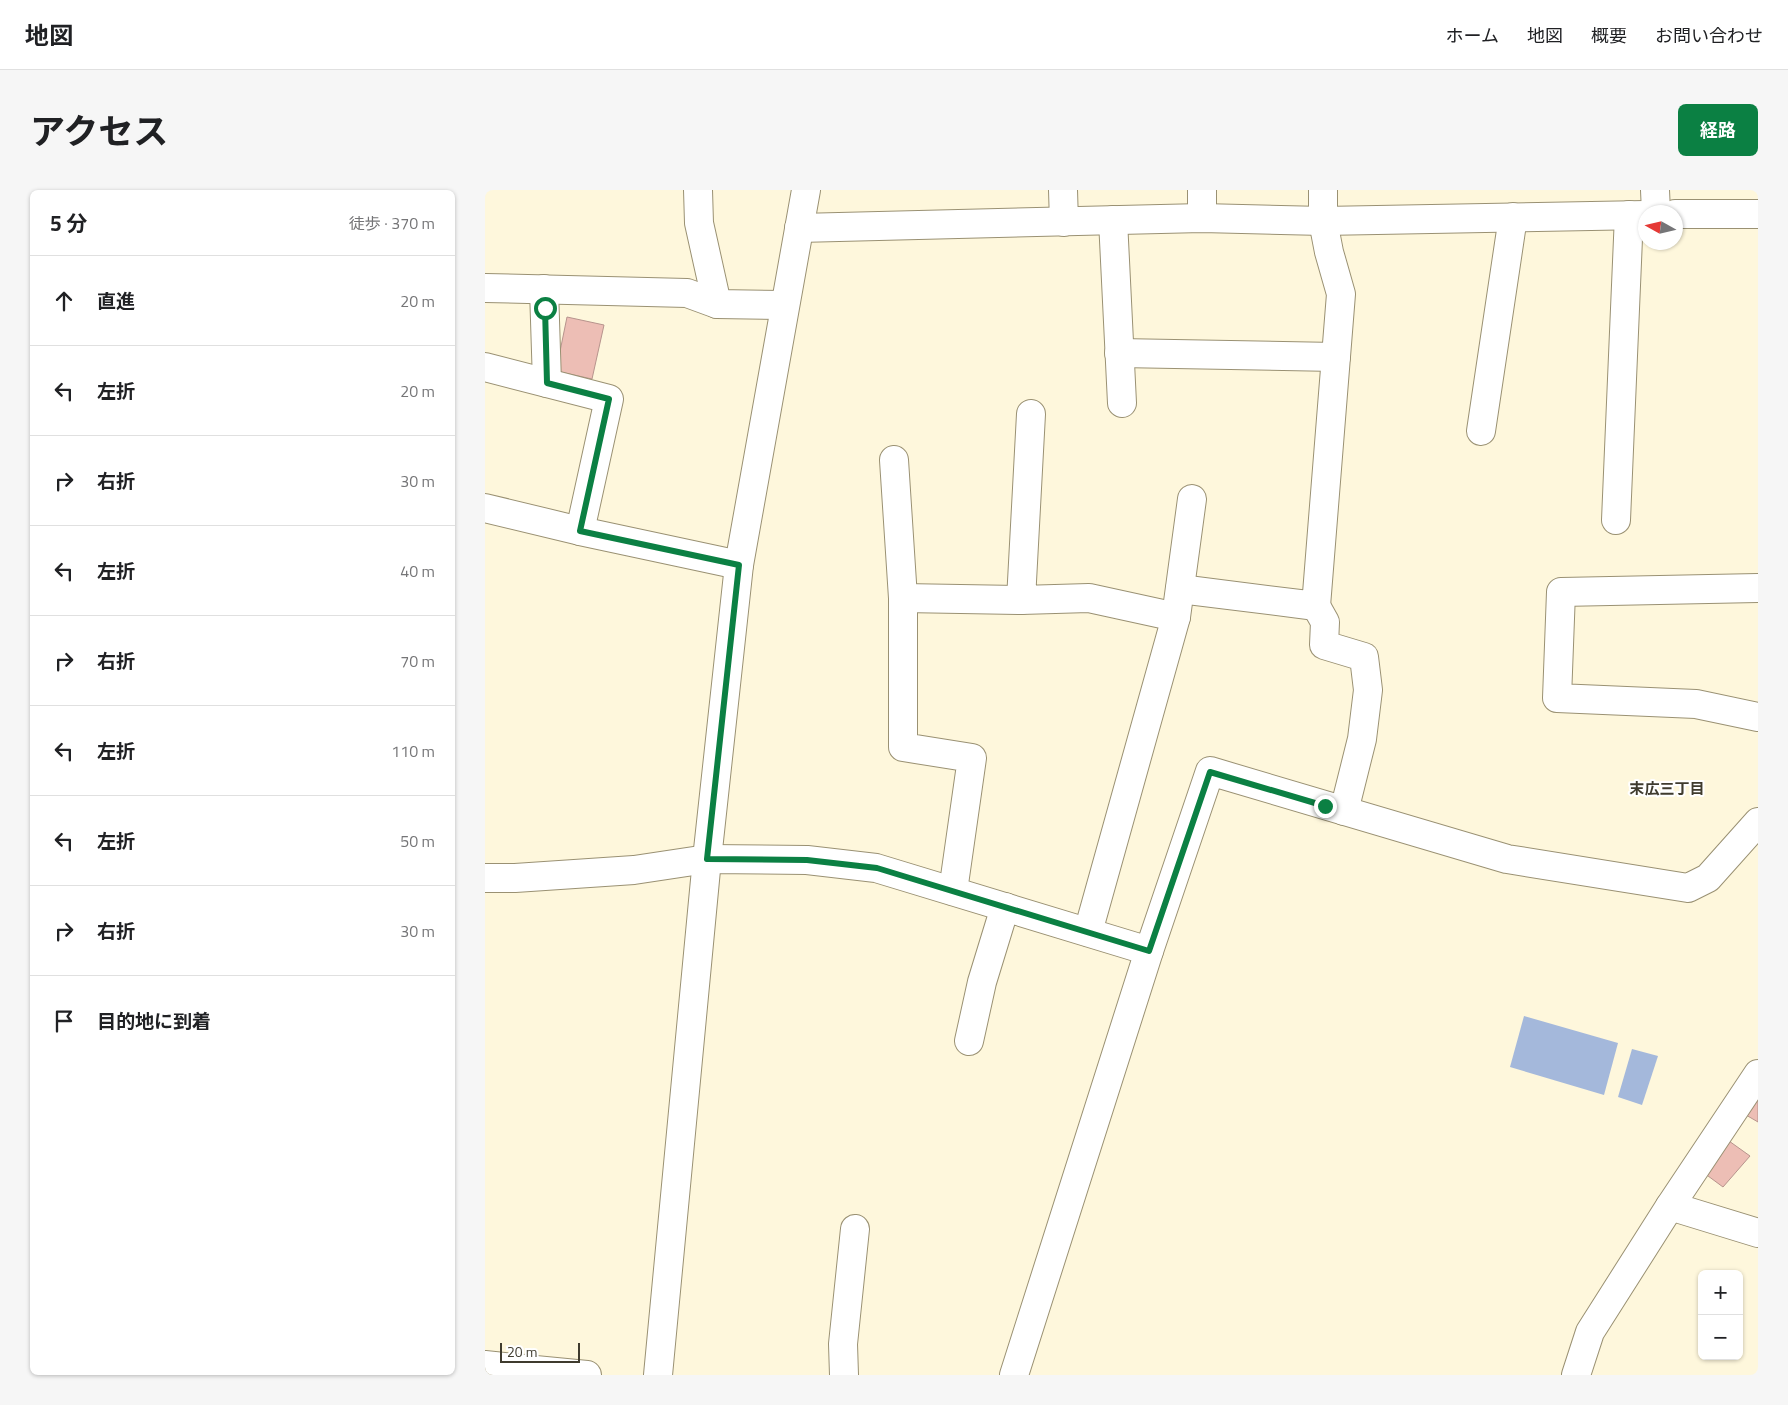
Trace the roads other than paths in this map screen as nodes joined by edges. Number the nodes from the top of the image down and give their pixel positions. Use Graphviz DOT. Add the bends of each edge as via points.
graph roads {
  1 [pos="698,190"];
  2 [pos="806,190"];
  3 [pos="1063,190"];
  4 [pos="1202,190"];
  5 [pos="1323,190"];
  6 [pos="1655,190"];
  7 [pos="1656,205"];
  8 [pos="1683,214"];
  9 [pos="1758,214"];
  10 [pos="1637,215"];
  11 [pos="1513,216"];
  12 [pos="1202,218"];
  13 [pos="1113,220"];
  14 [pos="1323,220"];
  15 [pos="1064,222"];
  16 [pos="799,228"];
  17 [pos="485,288"];
  18 [pos="544,289"];
  19 [pos="717,304"];
  20 [pos="784,305"];
  21 [pos="1119,353"];
  22 [pos="1336,357"];
  23 [pos="485,367"];
  24 [pos="547,383"];
  25 [pos="1122,404"];
  26 [pos="1031,414"];
  27 [pos="1481,431"];
  28 [pos="894,460"];
  29 [pos="1192,499"];
  30 [pos="485,508"];
  31 [pos="1616,520"];
  32 [pos="580,531"];
  33 [pos="739,565"];
  34 [pos="1758,588"];
  35 [pos="1180,589"];
  36 [pos="903,598"];
  37 [pos="1021,600"];
  38 [pos="1316,606"];
  39 [pos="1176,617"];
  40 [pos="1758,717"];
  41 [pos="1344,811"];
  42 [pos="1758,822"];
  43 [pos="707,859"];
  44 [pos="485,878"];
  45 [pos="953,891"];
  46 [pos="1005,907"];
  47 [pos="1088,932"];
  48 [pos="1149,951"];
  49 [pos="969,1041"];
  50 [pos="1758,1074"];
  51 [pos="1669,1206"];
  52 [pos="855,1228"];
  53 [pos="1758,1233"];
  54 [pos="485,1365"];
  55 [pos="587,1375"];
  56 [pos="658,1375"];
  57 [pos="844,1375"];
  58 [pos="1014,1375"];
  59 [pos="1576,1375"];
  1 -- 19 [label="street" via="699,223"];
  2 -- 16 [label="street"];
  3 -- 15 [label="street"];
  4 -- 12 [label="street"];
  5 -- 14 [label="street"];
  6 -- 7 [label="street"];
  8 -- 9 [label="street"];
  10 -- 11 [label="street"];
  10 -- 31 [label="street"];
  11 -- 14 [label="street"];
  11 -- 27 [label="street"];
  12 -- 13 [label="street"];
  12 -- 14 [label="street"];
  13 -- 15 [label="street"];
  13 -- 21 [label="street"];
  14 -- 22 [label="street" via="1341,294"];
  15 -- 16 [label="street"];
  16 -- 20 [label="street"];
  17 -- 18 [label="street"];
  18 -- 19 [label="street" via="687,292"];
  18 -- 24 [label="street"];
  19 -- 20 [label="street"];
  20 -- 33 [label="street"];
  21 -- 22 [label="street"];
  21 -- 25 [label="street"];
  22 -- 38 [label="street"];
  23 -- 24 [label="street"];
  24 -- 32 [label="street" via="609,399"];
  26 -- 37 [label="street"];
  28 -- 36 [label="street"];
  29 -- 35 [label="street"];
  30 -- 32 [label="street"];
  32 -- 33 [label="street"];
  33 -- 43 [label="street"];
  34 -- 40 [label="street" via="1561,592 1557,698 1696,704"];
  35 -- 38 [label="street"];
  35 -- 39 [label="street"];
  36 -- 37 [label="street"];
  36 -- 45 [label="street" via="903,747 972,758"];
  37 -- 39 [label="street" via="1089,598"];
  38 -- 41 [label="street" via="1325,622 1324,645 1364,657 1368,690 1362,739"];
  39 -- 47 [label="street"];
  41 -- 42 [label="street" via="1507,860 1688,888 1708,878"];
  41 -- 48 [label="street" via="1210,772"];
  43 -- 44 [label="street" via="635,870"];
  43 -- 45 [label="street" via="807,860 877,868"];
  43 -- 56 [label="street"];
  45 -- 46 [label="street"];
  46 -- 47 [label="street"];
  46 -- 49 [label="street" via="982,982"];
  47 -- 48 [label="street"];
  48 -- 58 [label="street"];
  50 -- 51 [label="street"];
  51 -- 53 [label="street"];
  51 -- 59 [label="street" via="1590,1332"];
  52 -- 57 [label="street" via="843,1344"];
  54 -- 55 [label="street"];
}
